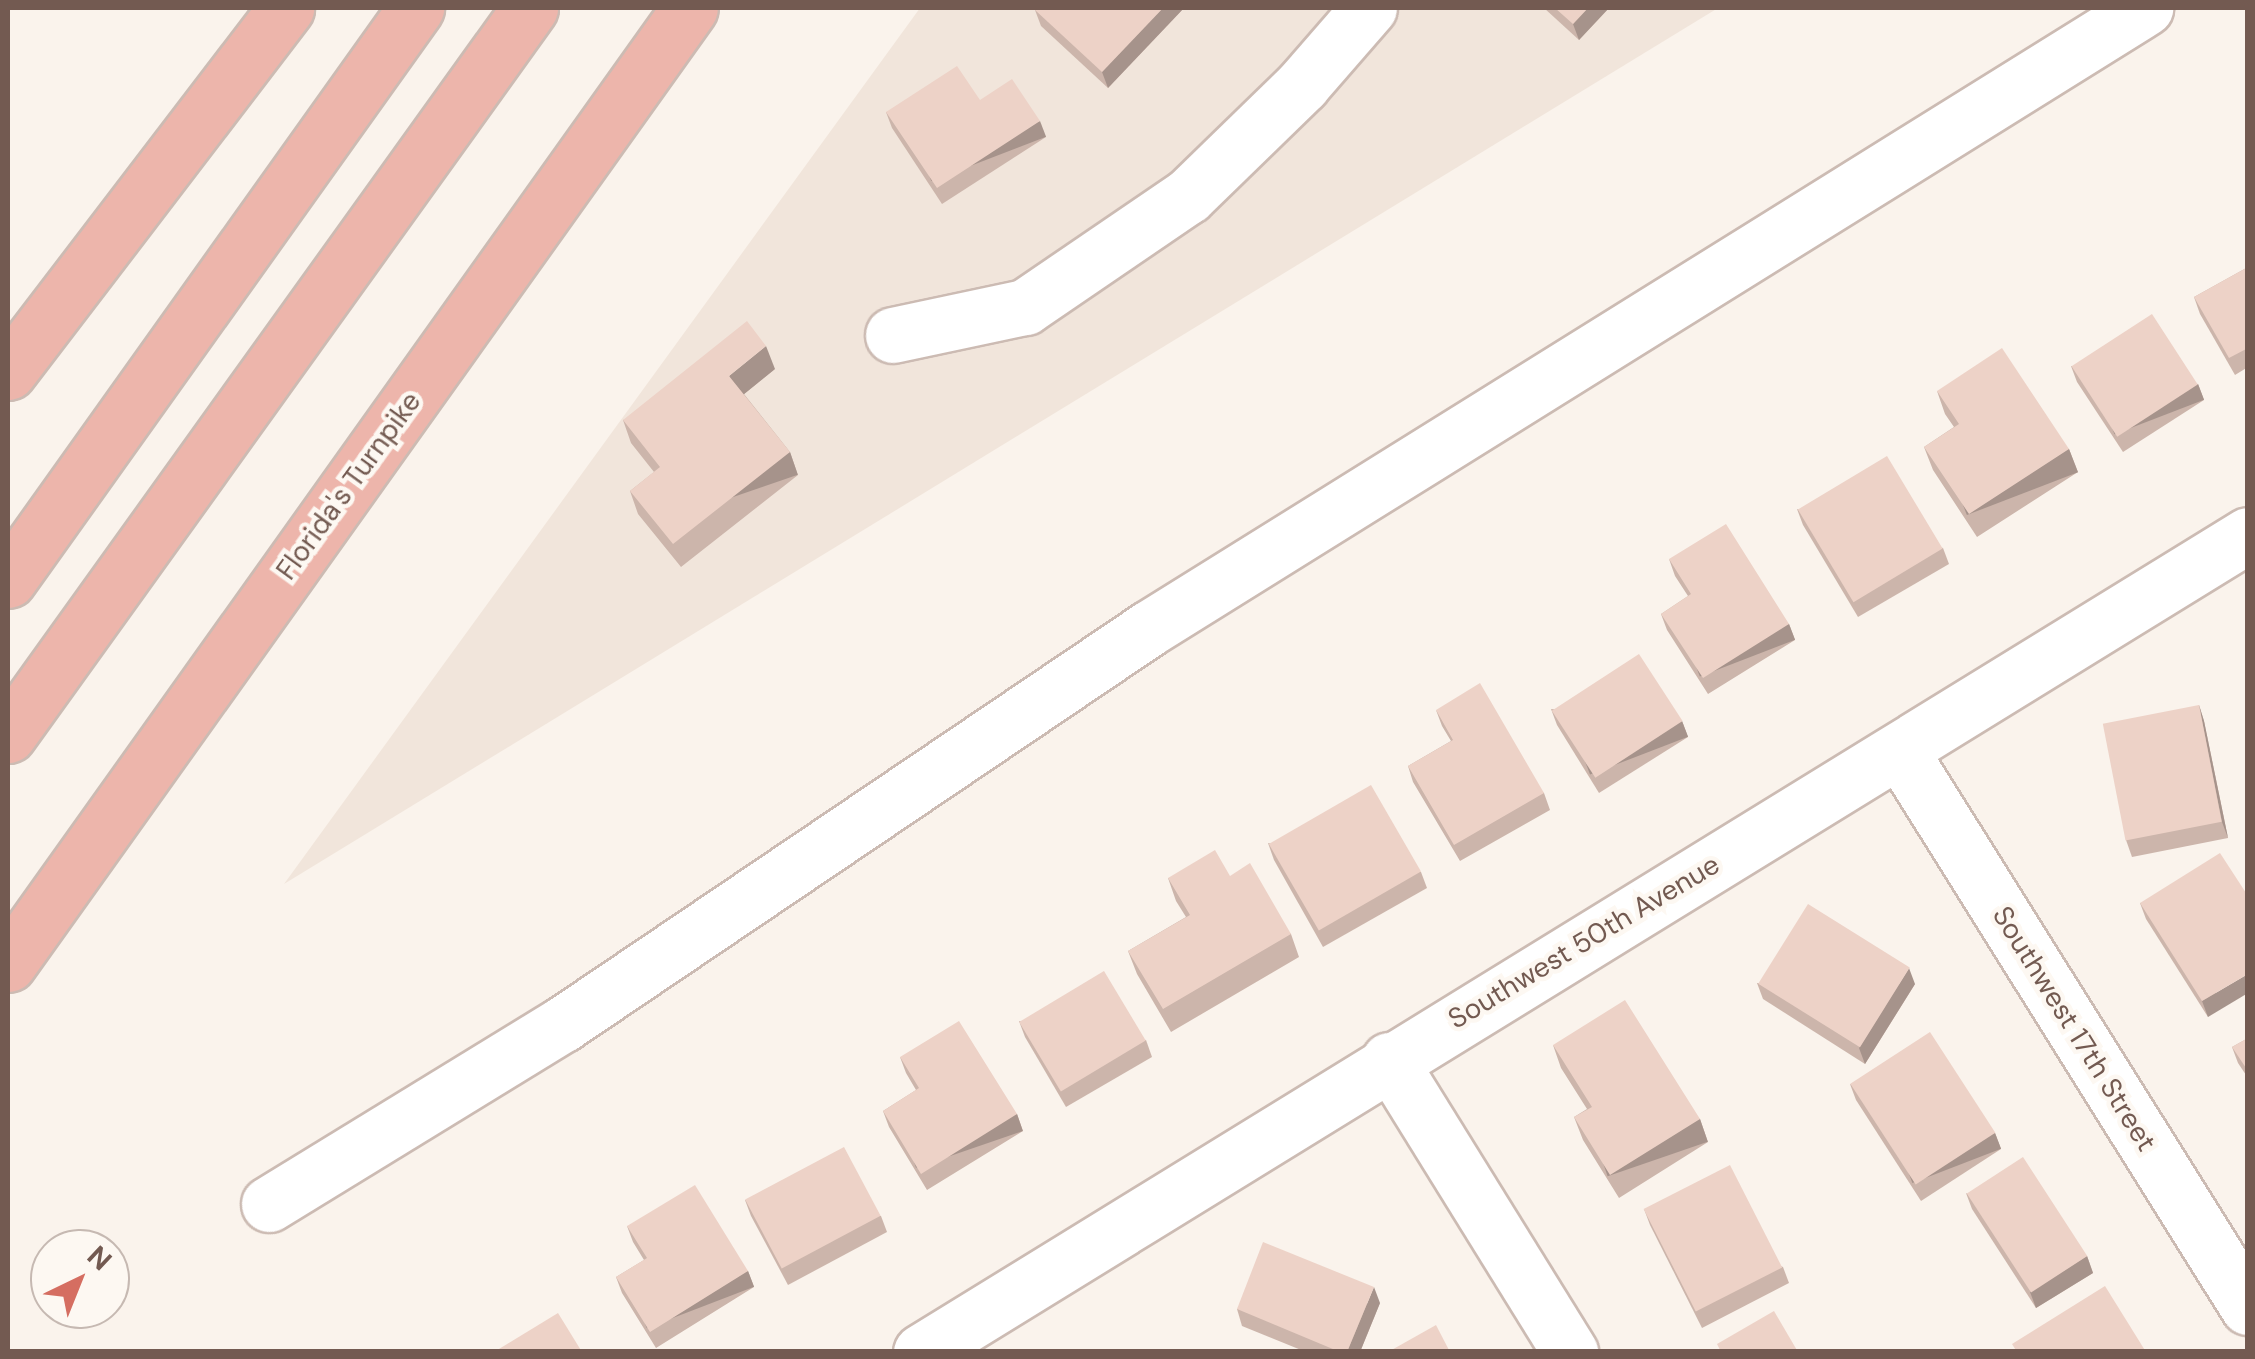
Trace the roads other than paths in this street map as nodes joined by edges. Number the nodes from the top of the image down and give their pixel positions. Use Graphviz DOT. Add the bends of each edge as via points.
graph roads {
  1 [pos="286,8"];
  2 [pos="416,8"];
  3 [pos="530,8"];
  4 [pos="690,8"];
  5 [pos="1369,8"];
  6 [pos="2144,8"];
  7 [pos="893,336"];
  8 [pos="8,372"];
  9 [pos="2248,535"];
  10 [pos="8,580"];
  11 [pos="8,735"];
  12 [pos="1900,751"];
  13 [pos="8,964"];
  14 [pos="1388,1060"];
  15 [pos="269,1204"];
  16 [pos="2248,1307"];
  17 [pos="921,1352"];
  18 [pos="1570,1352"];
  1 -- 8 [label="highway"];
  2 -- 10 [label="highway"];
  3 -- 11 [label="highway"];
  4 -- 13 [label="highway, Florida's Turnpike"];
  5 -- 7 [label="street" via="1302,85 1188,196 1025,307"];
  6 -- 15 [label="street" via="1165,618 563,1024"];
  9 -- 12 [label="street, Southwest 50th Avenue"];
  12 -- 14 [label="street, Southwest 50th Avenue"];
  12 -- 16 [label="street, Southwest 17th Street"];
  14 -- 17 [label="street, Southwest 50th Avenue"];
  14 -- 18 [label="street"];
}
